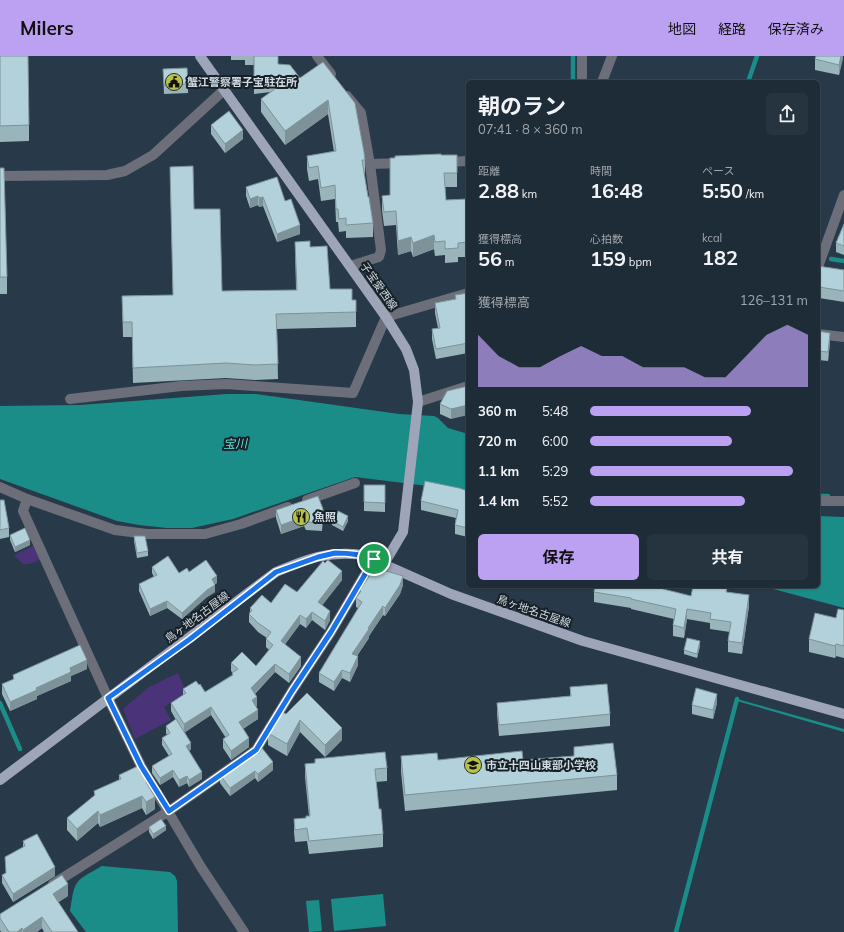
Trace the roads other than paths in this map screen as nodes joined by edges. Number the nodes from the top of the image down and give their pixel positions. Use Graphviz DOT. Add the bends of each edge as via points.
graph roads {
  1 [pos="200,56"];
  2 [pos="317,56"];
  3 [pos="582,56"];
  4 [pos="612,56"];
  5 [pos="582,80"];
  6 [pos="603,80"];
  7 [pos="224,90"];
  8 [pos="466,161"];
  9 [pos="430,162"];
  10 [pos="415,163"];
  11 [pos="370,164"];
  12 [pos="0,176"];
  13 [pos="844,195"];
  14 [pos="820,261"];
  15 [pos="350,266"];
  16 [pos="820,267"];
  17 [pos="831,269"];
  18 [pos="466,294"];
  19 [pos="386,317"];
  20 [pos="820,334"];
  21 [pos="844,337"];
  22 [pos="466,387"];
  23 [pos="70,399"];
  24 [pos="418,404"];
  25 [pos="355,483"];
  26 [pos="0,487"];
  27 [pos="26,498"];
  28 [pos="820,501"];
  29 [pos="844,501"];
  30 [pos="374,559"];
  31 [pos="384,564"];
  32 [pos="108,698"];
  33 [pos="844,714"];
  34 [pos="0,780"];
  35 [pos="169,811"];
  36 [pos="47,888"];
  37 [pos="244,932"];
  1 -- 7 [label="main road, 子宝愛西線"];
  2 -- 11 [label="street" via="361,114"];
  3 -- 5 [label="street"];
  4 -- 6 [label="street"];
  7 -- 12 [label="street" via="152,155 125,171 107,175"];
  7 -- 15 [label="main road, 子宝愛西線"];
  8 -- 9 [label="street"];
  10 -- 11 [label="street"];
  11 -- 15 [label="street" via="381,250 379,257"];
  13 -- 14 [label="street"];
  15 -- 19 [label="main road, 子宝愛西線"];
  16 -- 17 [label="street"];
  18 -- 19 [label="street"];
  19 -- 23 [label="street" via="353,393 226,384 180,386"];
  19 -- 24 [label="main road, 子宝愛西線" via="406,349 414,370"];
  20 -- 21 [label="street"];
  22 -- 24 [label="street"];
  24 -- 31 [label="main road, 子宝愛西線" via="403,532"];
  25 -- 27 [label="street" via="241,524 205,534 147,534 115,530"];
  26 -- 27 [label="street"];
  27 -- 32 [label="street" via="23,511"];
  28 -- 29 [label="street"];
  30 -- 31 [label="main road, 鳥ヶ地名古屋線"];
  30 -- 32 [label="main road, 鳥ヶ地名古屋線" via="363,555 335,553 276,572"];
  30 -- 35 [label="street" via="256,750"];
  31 -- 33 [label="main road, 鳥ヶ地名古屋線" via="451,594 582,640"];
  32 -- 34 [label="main road, 鳥ヶ地名古屋線"];
  32 -- 35 [label="street" via="141,766"];
  35 -- 36 [label="street"];
  35 -- 37 [label="street"];
}
